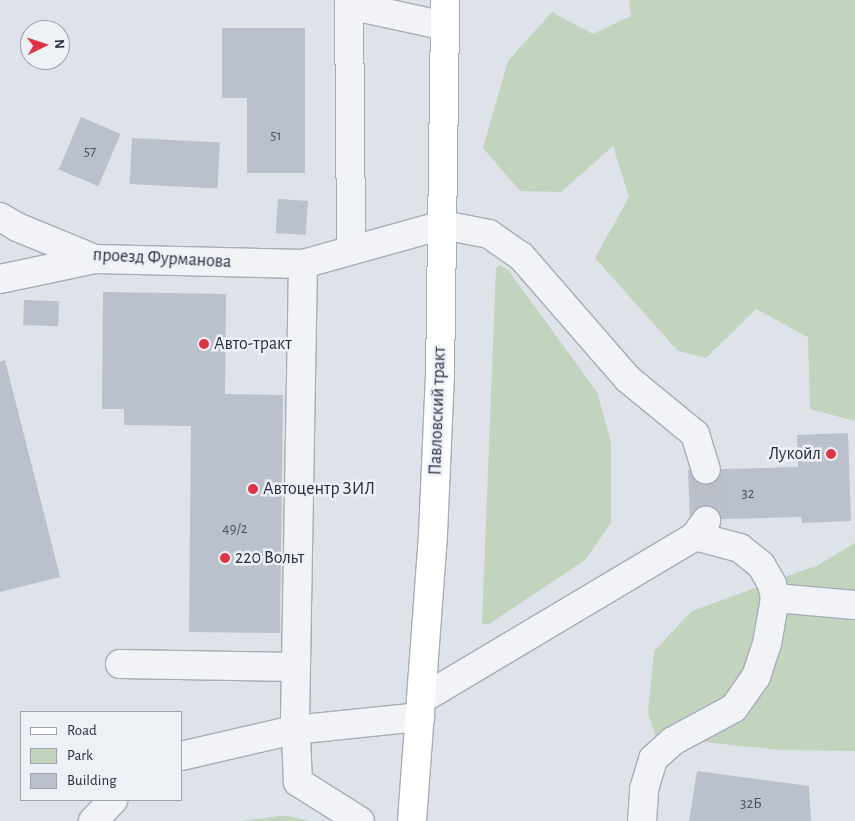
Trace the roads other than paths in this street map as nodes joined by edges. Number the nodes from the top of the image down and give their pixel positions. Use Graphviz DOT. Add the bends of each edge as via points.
graph roads {
  1 [pos="349,2"];
  2 [pos="445,13"];
  3 [pos="0,217"];
  4 [pos="443,225"];
  5 [pos="351,250"];
  6 [pos="95,259"];
  7 [pos="303,264"];
  8 [pos="0,279"];
  9 [pos="706,469"];
  10 [pos="775,598"];
  11 [pos="855,606"];
  12 [pos="120,664"];
  13 [pos="296,667"];
  14 [pos="421,708"];
  15 [pos="294,730"];
  16 [pos="182,756"];
  17 [pos="112,801"];
  18 [pos="93,821"];
  19 [pos="360,821"];
  20 [pos="412,821"];
  21 [pos="642,821"];
  1 -- 2 [label="street"];
  1 -- 5 [label="street"];
  2 -- 4 [label="main road, Павловский тракт"];
  3 -- 6 [label="street, проезд Фурманова" via="17,228"];
  4 -- 5 [label="street, проезд Фурманова"];
  4 -- 9 [label="street" via="489,234 521,256 628,380 695,434"];
  4 -- 14 [label="main road, Павловский тракт" via="440,395"];
  5 -- 7 [label="street, проезд Фурманова"];
  6 -- 7 [label="street, проезд Фурманова"];
  6 -- 8 [label="street"];
  7 -- 13 [label="street"];
  10 -- 11 [label="street"];
  10 -- 14 [label="street" via="772,584 761,565 740,548 701,528"];
  10 -- 21 [label="street" via="767,644 756,677 734,708 673,741 652,758 644,789"];
  12 -- 13 [label="street"];
  13 -- 15 [label="street"];
  14 -- 15 [label="street"];
  14 -- 20 [label="main road, Павловский тракт"];
  15 -- 16 [label="street"];
  15 -- 19 [label="street" via="298,782"];
  17 -- 18 [label="street"];
}
